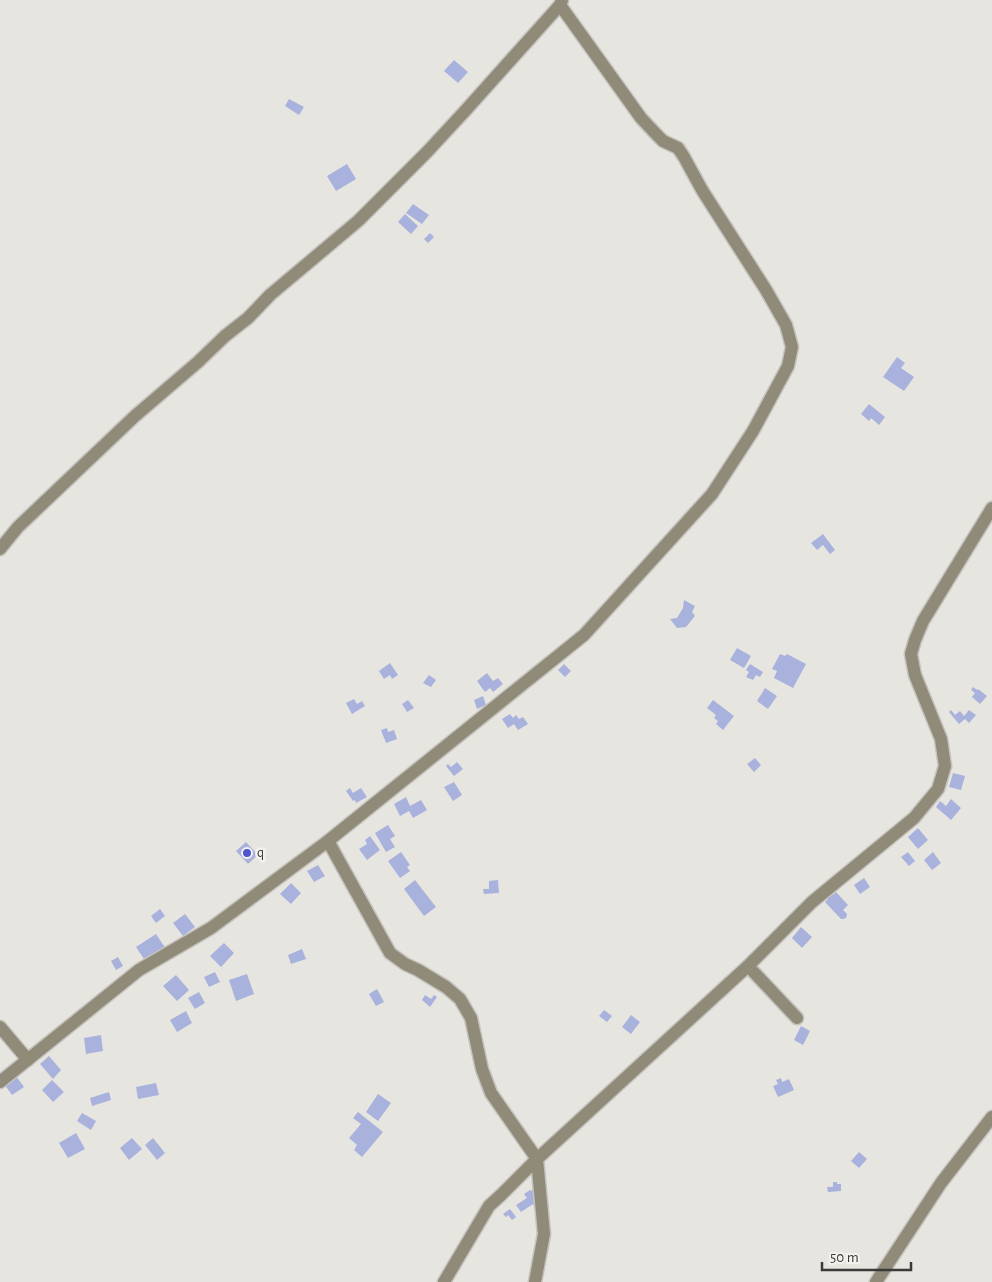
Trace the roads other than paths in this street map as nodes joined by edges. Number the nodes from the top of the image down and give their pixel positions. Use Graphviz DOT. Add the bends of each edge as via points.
graph roads {
  1 [pos="561,2"];
  2 [pos="992,508"];
  3 [pos="0,549"];
  4 [pos="328,841"];
  5 [pos="748,966"];
  6 [pos="797,1018"];
  7 [pos="0,1027"];
  8 [pos="28,1060"];
  9 [pos="0,1082"];
  10 [pos="992,1117"];
  11 [pos="537,1159"];
  12 [pos="444,1282"];
  13 [pos="536,1282"];
  14 [pos="876,1282"];
  1 -- 3 [label="street" via="459,118 358,221 134,416 18,527"];
  1 -- 4 [label="street" via="641,118 663,141 678,148 684,157 786,325 792,347 788,366 753,431 712,494 584,635"];
  2 -- 5 [label="street" via="923,621 911,654 915,675 942,738 945,766 938,789 914,818 812,902"];
  4 -- 8 [label="street" via="211,928 139,970"];
  4 -- 11 [label="street" via="390,953 460,999 471,1018 482,1069 492,1093"];
  5 -- 6 [label="street"];
  5 -- 11 [label="street"];
  7 -- 8 [label="street"];
  8 -- 9 [label="street"];
  10 -- 14 [label="street" via="941,1183"];
  11 -- 12 [label="street" via="490,1206"];
  11 -- 13 [label="street" via="544,1234"];
}
